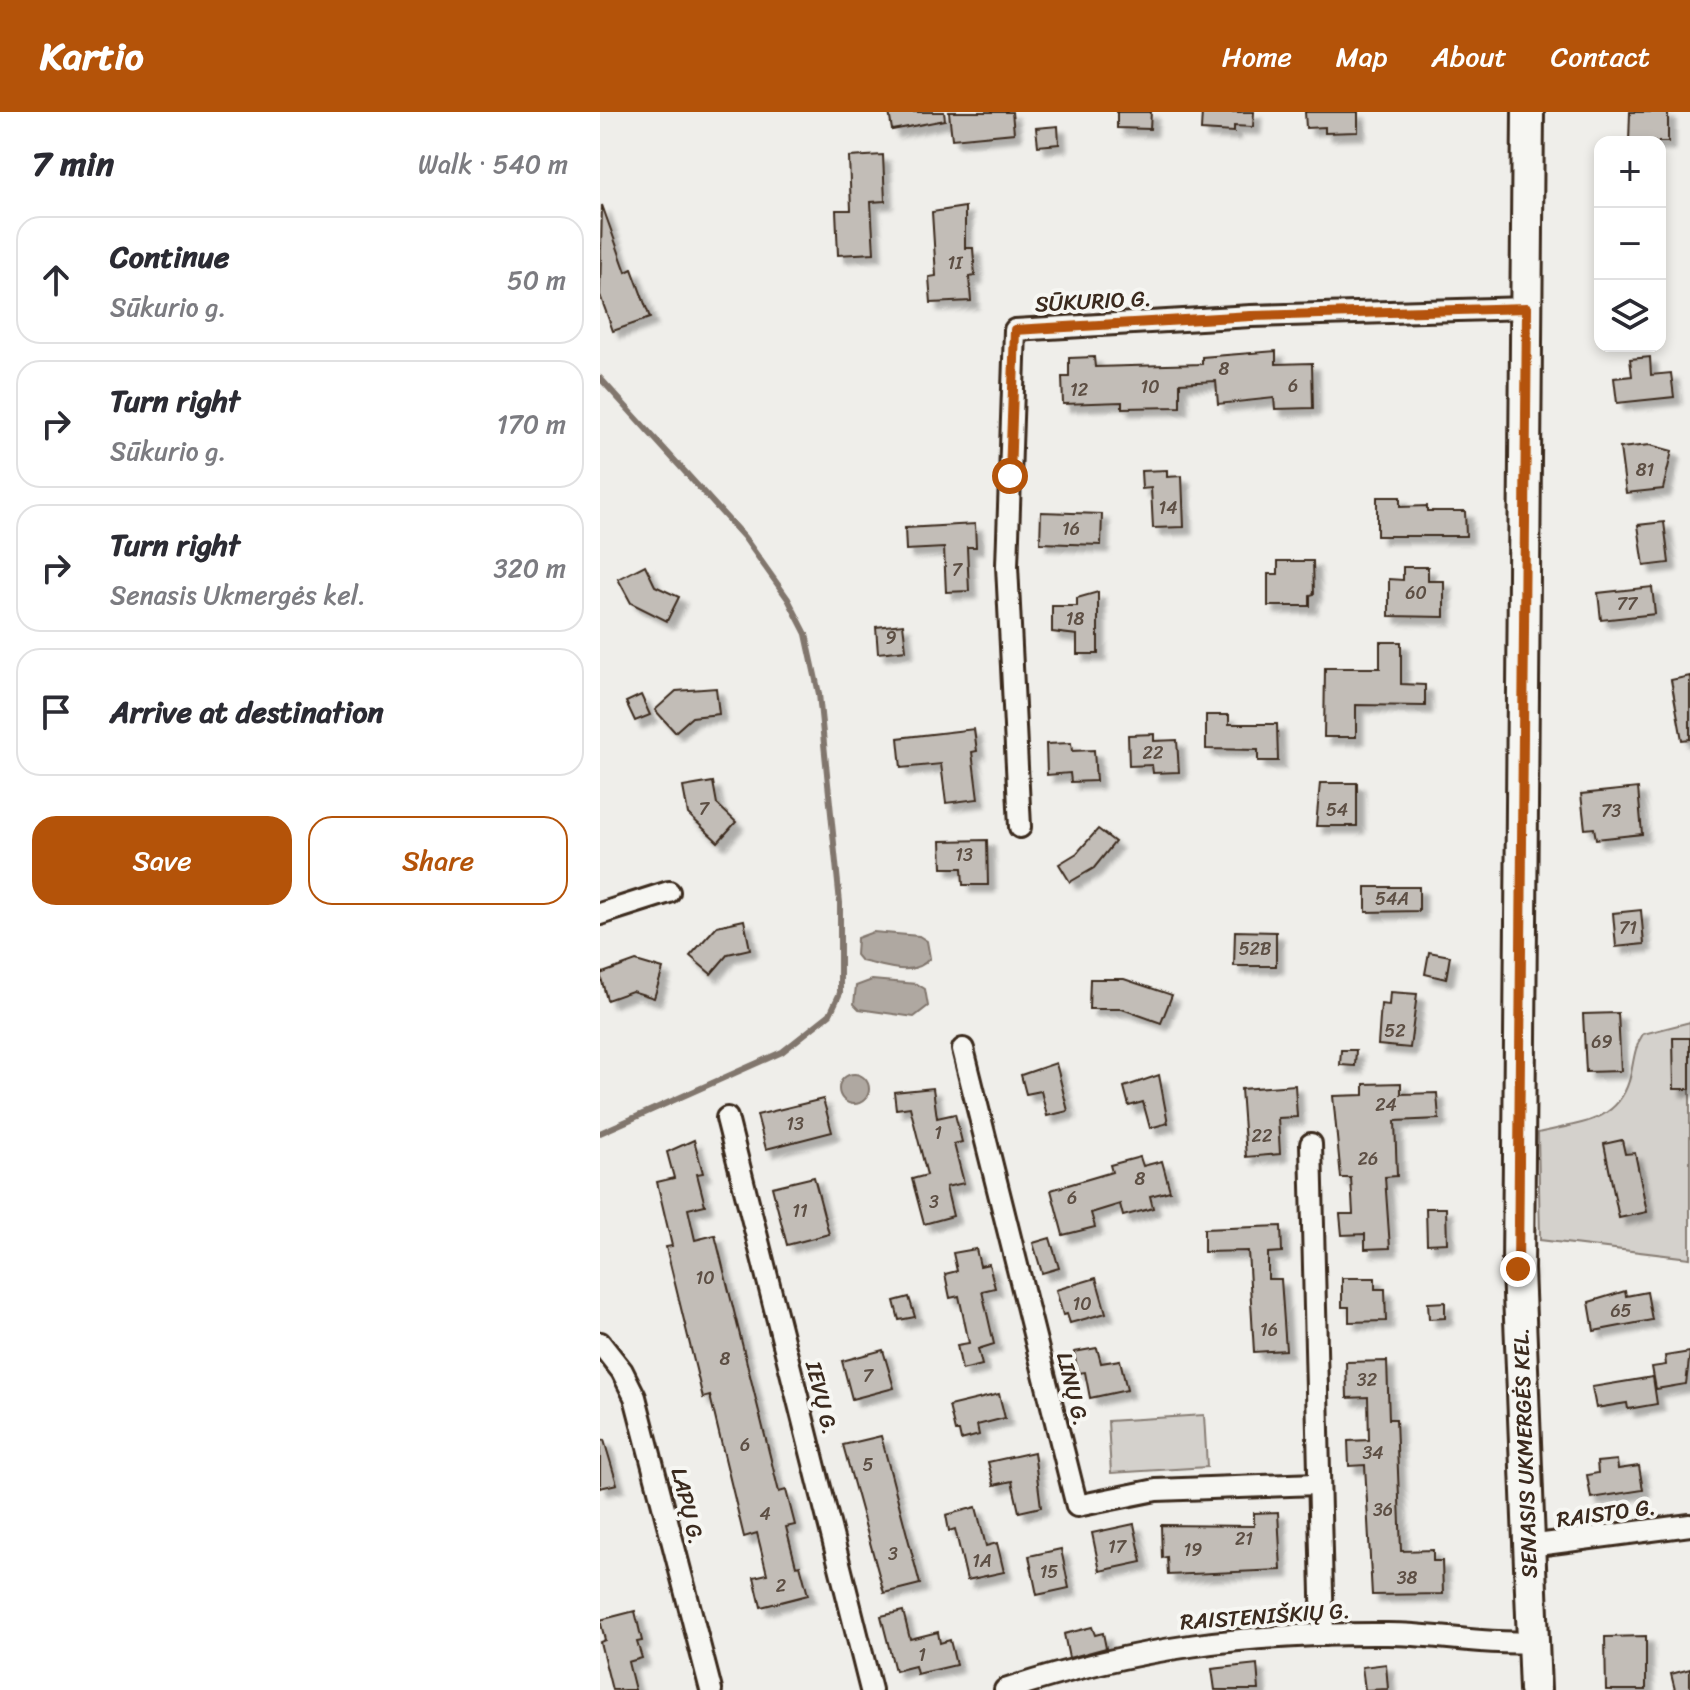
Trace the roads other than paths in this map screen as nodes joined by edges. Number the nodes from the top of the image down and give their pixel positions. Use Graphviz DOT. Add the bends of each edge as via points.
graph roads {
  1 [pos="1528,112"];
  2 [pos="1527,308"];
  3 [pos="1020,827"];
  4 [pos="669,892"];
  5 [pos="600,914"];
  6 [pos="963,1049"];
  7 [pos="727,1118"];
  8 [pos="1311,1144"];
  9 [pos="600,1343"];
  10 [pos="1318,1484"];
  11 [pos="1690,1525"];
  12 [pos="1529,1546"];
  13 [pos="1323,1635"];
  14 [pos="1533,1642"];
  15 [pos="711,1690"];
  16 [pos="871,1690"];
  17 [pos="1005,1690"];
  18 [pos="1535,1690"];
  1 -- 2 [label="main road, SENASIS UKMERGĖS KEL."];
  2 -- 3 [label="street, SŪKURIO G." via="1015,330 1007,566"];
  2 -- 12 [label="main road, SENASIS UKMERGĖS KEL." via="1518,1238"];
  4 -- 5 [label="street"];
  6 -- 10 [label="street, LINŲ G." via="1077,1506 1156,1490"];
  7 -- 16 [label="street, IEVŲ G."];
  8 -- 10 [label="street"];
  9 -- 15 [label="street, LAPŲ G." via="635,1397"];
  10 -- 13 [label="street"];
  11 -- 12 [label="street, RAISTO G."];
  12 -- 14 [label="main road, SENASIS UKMERGĖS KEL."];
  13 -- 14 [label="street, RAISTENIŠKIŲ G."];
  13 -- 17 [label="street, RAISTENIŠKIŲ G." via="1174,1646 1081,1666"];
  14 -- 18 [label="main road, SENASIS UKMERGĖS KEL."];
}
